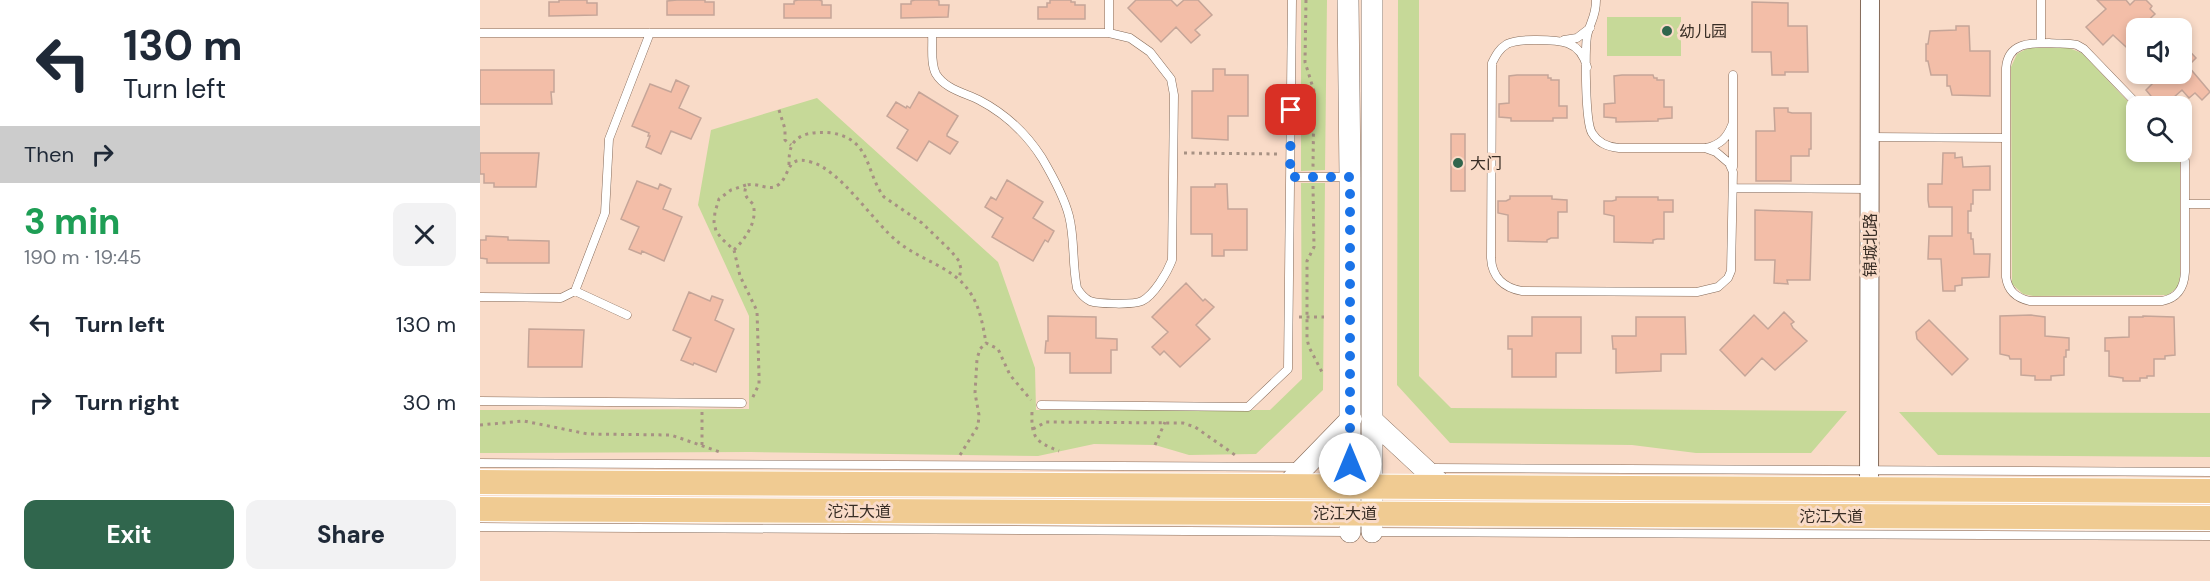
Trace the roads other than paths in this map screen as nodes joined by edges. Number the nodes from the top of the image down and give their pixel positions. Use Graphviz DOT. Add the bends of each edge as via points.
graph roads {
  1 [pos="1109,0"];
  2 [pos="1292,0"];
  3 [pos="1348,0"];
  4 [pos="1372,0"];
  5 [pos="1596,0"];
  6 [pos="1870,0"];
  7 [pos="2041,0"];
  8 [pos="1590,28"];
  9 [pos="480,33"];
  10 [pos="650,33"];
  11 [pos="932,33"];
  12 [pos="1109,33"];
  13 [pos="1562,40"];
  14 [pos="2041,44"];
  15 [pos="1587,67"];
  16 [pos="1733,75"];
  17 [pos="2129,96"];
  18 [pos="1733,123"];
  19 [pos="1870,137"];
  20 [pos="2006,138"];
  21 [pos="1705,148"];
  22 [pos="2185,162"];
  23 [pos="1733,172"];
  24 [pos="1290,177"];
  25 [pos="1350,177"];
  26 [pos="1733,188"];
  27 [pos="1870,189"];
  28 [pos="2185,204"];
  29 [pos="2210,204"];
  30 [pos="575,291"];
  31 [pos="480,297"];
  32 [pos="627,315"];
  33 [pos="480,401"];
  34 [pos="742,404"];
  35 [pos="1041,405"];
  36 [pos="1351,419"];
  37 [pos="1373,421"];
  38 [pos="480,463"];
  39 [pos="1304,467"];
  40 [pos="1424,468"];
  41 [pos="2210,472"];
  42 [pos="1869,480"];
  43 [pos="480,482"];
  44 [pos="1286,486"];
  45 [pos="1361,486"];
  46 [pos="1444,487"];
  47 [pos="2210,491"];
  48 [pos="480,509"];
  49 [pos="2210,518"];
  50 [pos="1361,523"];
  51 [pos="480,527"];
  52 [pos="2210,536"];
  1 -- 12 [label="lane"];
  2 -- 24 [label="lane"];
  3 -- 25 [label="main road"];
  4 -- 37 [label="main road"];
  5 -- 8 [label="lane"];
  6 -- 19 [label="street, 锦城北路"];
  7 -- 14 [label="lane"];
  8 -- 13 [label="lane" via="1577,38"];
  8 -- 15 [label="lane"];
  9 -- 10 [label="lane"];
  10 -- 11 [label="lane"];
  10 -- 30 [label="lane" via="609,139 605,213"];
  11 -- 12 [label="lane"];
  11 -- 12 [label="lane" via="936,74 948,86 980,100 1008,119 1028,139 1060,191 1069,215 1077,288 1082,296 1091,302 1142,302 1167,273 1172,260 1174,94 1171,78 1150,52 1130,38"];
  13 -- 15 [label="lane" via="1580,51"];
  13 -- 26 [label="lane" via="1510,43 1499,50 1492,63 1491,265 1500,281 1522,291 1712,290 1724,283 1731,271"];
  14 -- 17 [label="lane" via="2081,47"];
  14 -- 20 [label="lane" via="2021,45 2009,57"];
  15 -- 21 [label="lane" via="1588,125 1602,144 1619,148"];
  16 -- 18 [label="lane"];
  18 -- 21 [label="lane" via="1724,139"];
  18 -- 23 [label="lane"];
  19 -- 20 [label="lane"];
  19 -- 27 [label="street, 锦城北路"];
  20 -- 28 [label="lane" via="2006,277 2010,290 2018,297 2030,301 2172,299 2185,281"];
  21 -- 23 [label="lane" via="1724,157"];
  22 -- 28 [label="lane"];
  23 -- 26 [label="lane"];
  24 -- 25 [label="lane"];
  24 -- 35 [label="lane" via="1288,369 1248,407"];
  25 -- 36 [label="main road"];
  26 -- 27 [label="lane"];
  27 -- 42 [label="street, 锦城北路"];
  28 -- 29 [label="lane"];
  30 -- 31 [label="lane" via="561,298"];
  30 -- 32 [label="lane"];
  33 -- 34 [label="lane"];
  36 -- 39 [label="main road"];
  36 -- 45 [label="main road"];
  37 -- 40 [label="main road"];
  37 -- 45 [label="main road"];
  38 -- 39 [label="lane"];
  39 -- 44 [label="main road"];
  40 -- 42 [label="lane"];
  40 -- 46 [label="main road"];
  41 -- 42 [label="lane"];
  42 -- 46 [label="highway, 沱江大道"];
  42 -- 47 [label="highway, 沱江大道"];
  43 -- 44 [label="highway, 沱江大道"];
  44 -- 45 [label="highway, 沱江大道"];
  45 -- 46 [label="highway, 沱江大道"];
  45 -- 50 [label="main road"];
  48 -- 50 [label="highway, 沱江大道"];
  49 -- 50 [label="highway, 沱江大道"];
  50 -- 51 [label="lane"];
  50 -- 52 [label="lane"];
}
